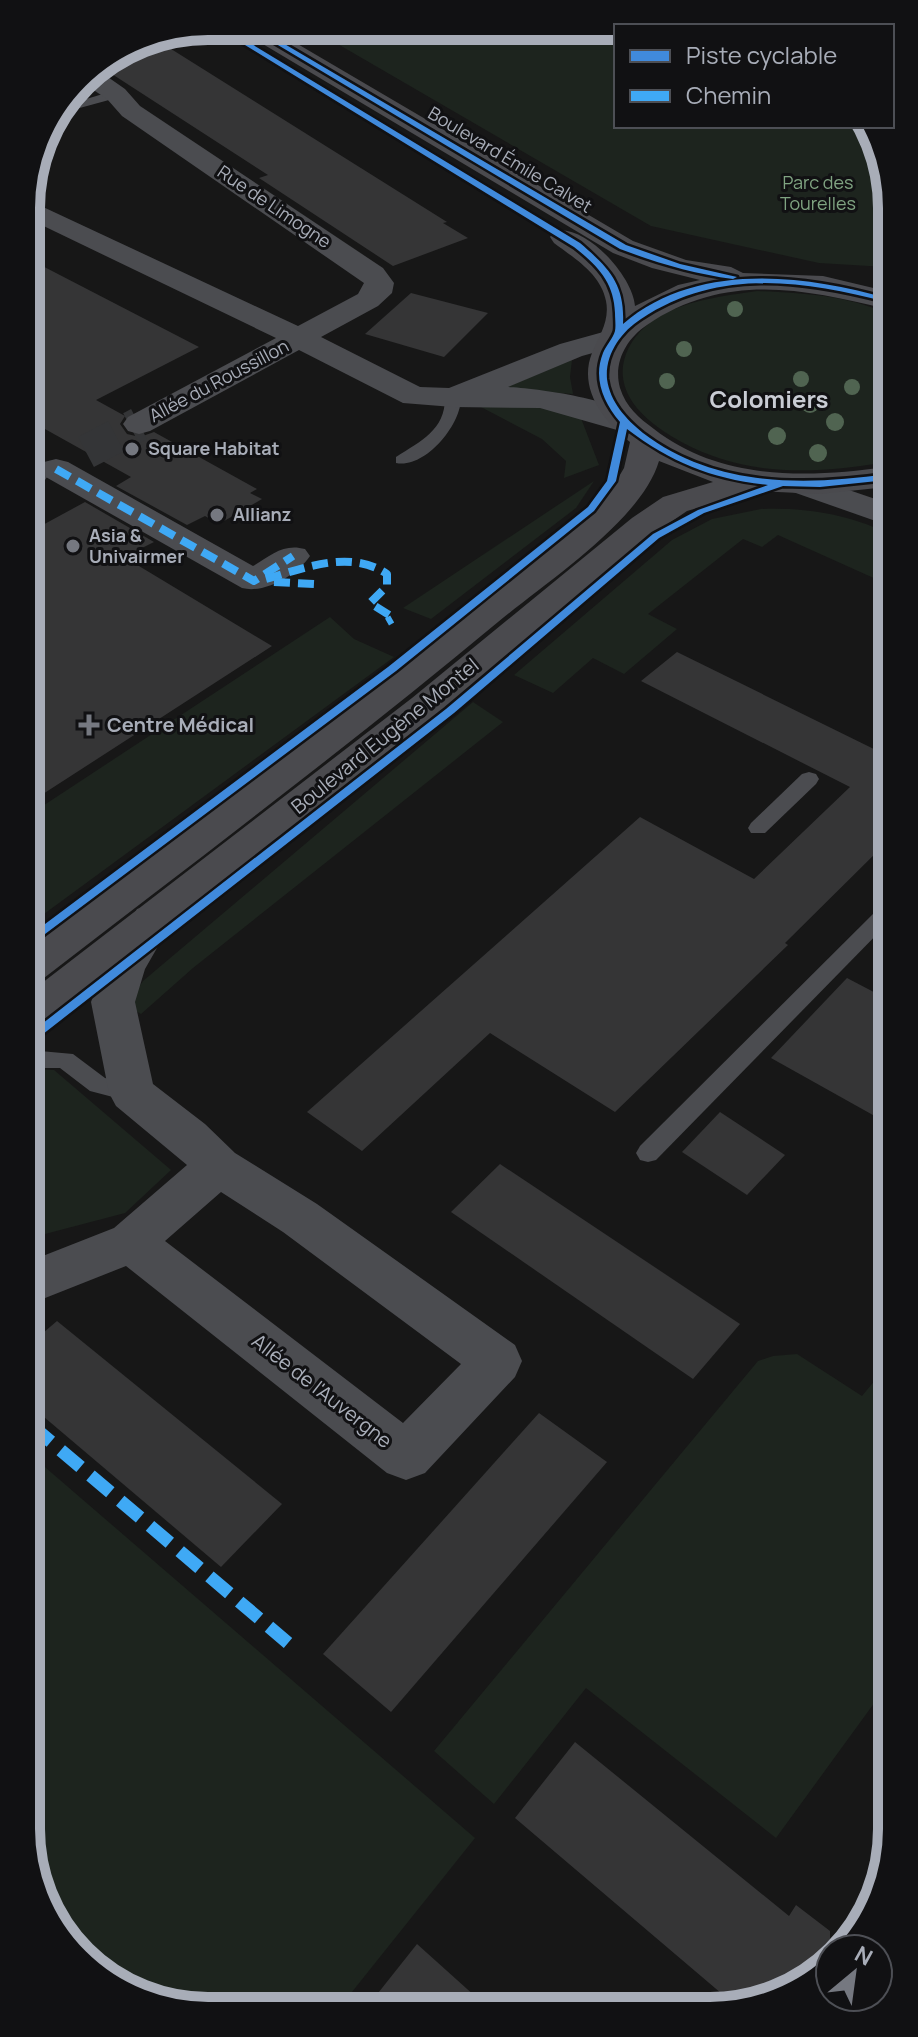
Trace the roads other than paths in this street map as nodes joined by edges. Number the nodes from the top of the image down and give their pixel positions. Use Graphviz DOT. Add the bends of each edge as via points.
graph roads {
  1 [pos="240,40"];
  2 [pos="273,40"];
  3 [pos="98,81"];
  4 [pos="116,94"];
  5 [pos="74,107"];
  6 [pos="40,214"];
  7 [pos="769,280"];
  8 [pos="849,288"];
  9 [pos="878,292"];
  10 [pos="878,297"];
  11 [pos="616,335"];
  12 [pos="299,338"];
  13 [pos="453,398"];
  14 [pos="139,424"];
  15 [pos="635,432"];
  16 [pos="86,452"];
  17 [pos="402,460"];
  18 [pos="40,474"];
  19 [pos="40,476"];
  20 [pos="878,478"];
  21 [pos="753,481"];
  22 [pos="805,485"];
  23 [pos="878,512"];
  24 [pos="293,556"];
  25 [pos="809,779"];
  26 [pos="758,828"];
  27 [pos="152,920"];
  28 [pos="878,921"];
  29 [pos="40,958"];
  30 [pos="40,1008"];
  31 [pos="40,1059"];
  32 [pos="132,1093"];
  33 [pos="648,1153"];
  34 [pos="218,1166"];
  35 [pos="131,1242"];
  36 [pos="40,1279"];
  1 -- 11 [label="main road, Boulevard Émile Calvet" via="577,245 603,266 621,301"];
  2 -- 7 [label="main road, Boulevard Émile Calvet" via="623,247 705,274"];
  3 -- 4 [label="street, Rue de Limogne"];
  4 -- 5 [label="lane"];
  4 -- 12 [label="street, Rue de Limogne" via="131,111 377,279 373,296"];
  6 -- 12 [label="street"];
  7 -- 8 [label="main road"];
  7 -- 11 [label="main road" via="670,297"];
  8 -- 9 [label="main road"];
  8 -- 10 [label="main road"];
  11 -- 13 [label="street"];
  11 -- 15 [label="main road" via="602,376 610,402"];
  12 -- 13 [label="street" via="414,396"];
  12 -- 14 [label="street, Allée du Roussillon"];
  13 -- 15 [label="street" via="541,396 579,405"];
  13 -- 17 [label="lane" via="455,412 448,427"];
  15 -- 21 [label="main road" via="700,467"];
  15 -- 29 [label="main road, Boulevard Eugène Montel" via="640,466 624,499 379,701"];
  16 -- 18 [label="street"];
  19 -- 24 [label="street" via="254,581"];
  20 -- 22 [label="main road"];
  21 -- 22 [label="main road"];
  21 -- 27 [label="main road, Boulevard Eugène Montel" via="660,513 425,707"];
  22 -- 23 [label="street"];
  25 -- 26 [label="lane"];
  27 -- 30 [label="main road, Boulevard Eugène Montel"];
  27 -- 32 [label="street" via="124,969 113,1002"];
  28 -- 33 [label="lane"];
  31 -- 32 [label="lane" via="65,1060 98,1085"];
  32 -- 34 [label="street, Allée de l'Auvergne"];
  34 -- 35 [label="street"];
  34 -- 35 [label="street, Allée de l'Auvergne" via="300,1218 497,1361 406,1456"];
  35 -- 36 [label="street"];
}
